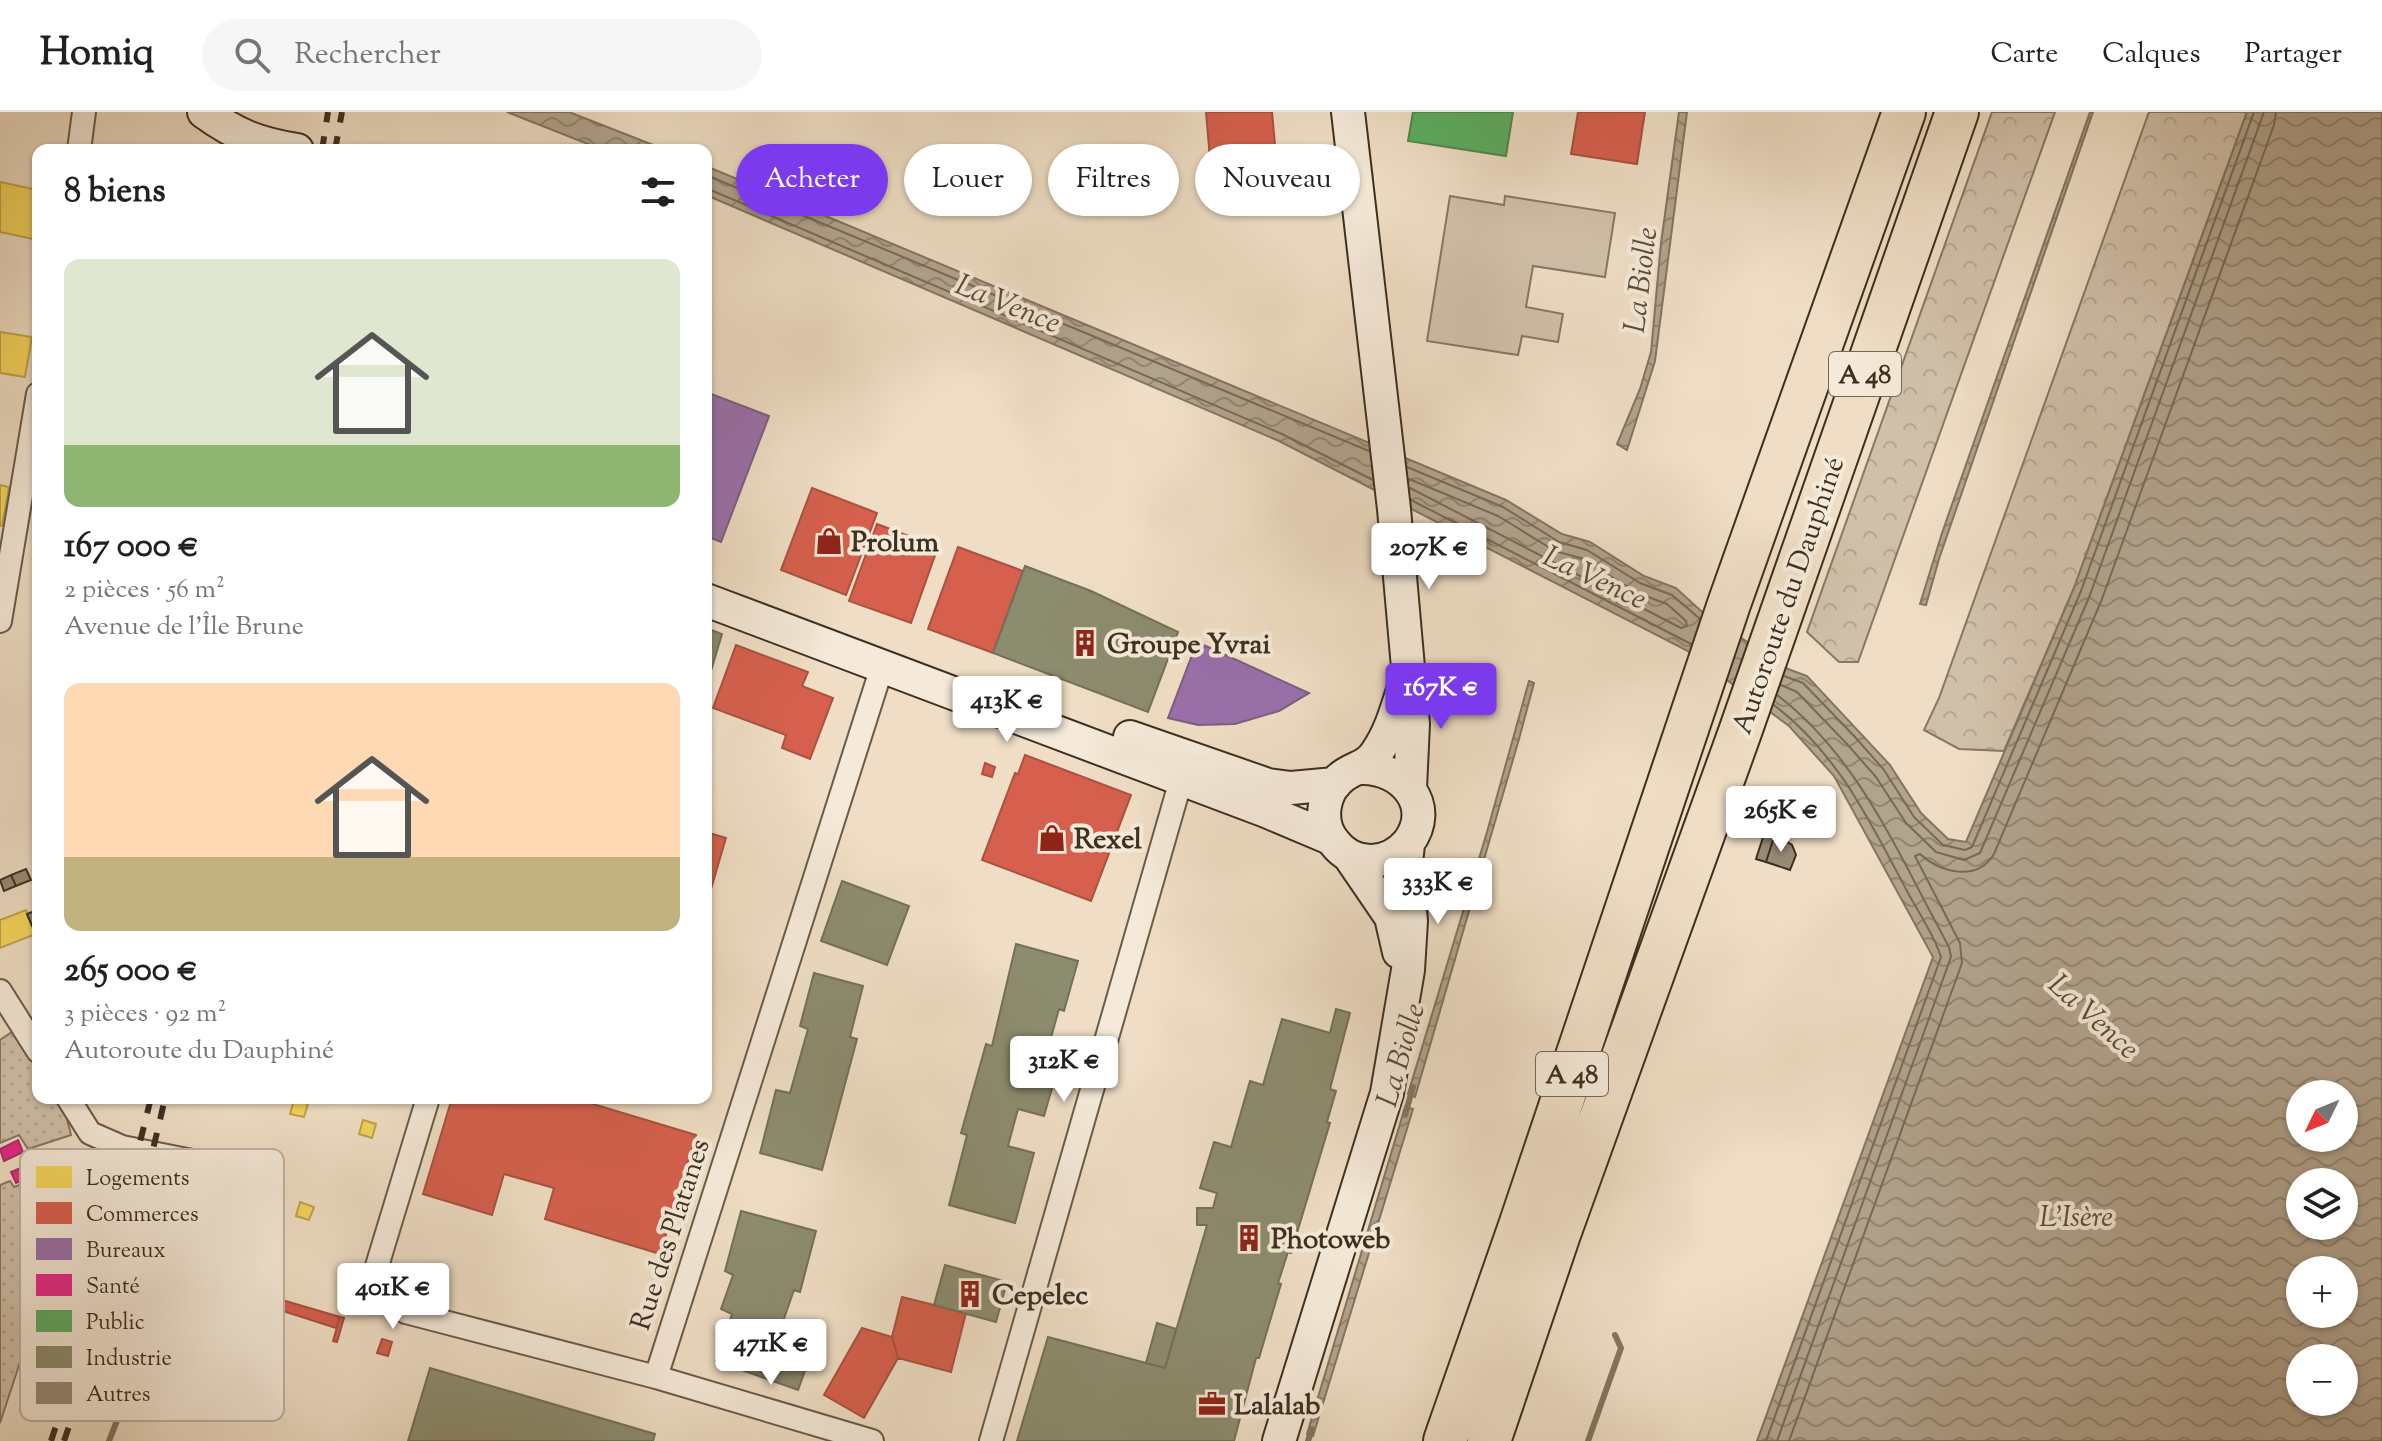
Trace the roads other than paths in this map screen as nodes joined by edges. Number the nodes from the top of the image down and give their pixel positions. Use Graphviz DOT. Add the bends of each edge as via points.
graph roads {
  1 [pos="84,112"];
  2 [pos="204,112"];
  3 [pos="1348,112"];
  4 [pos="1904,112"];
  5 [pos="1957,112"];
  6 [pos="80,144"];
  7 [pos="261,144"];
  8 [pos="32,436"];
  9 [pos="712,581"];
  10 [pos="712,602"];
  11 [pos="0,621"];
  12 [pos="882,667"];
  13 [pos="1408,675"];
  14 [pos="1363,768"];
  15 [pos="1184,769"];
  16 [pos="1335,784"];
  17 [pos="1410,788"];
  18 [pos="1408,844"];
  19 [pos="1340,848"];
  20 [pos="0,991"];
  21 [pos="1403,1003"];
  22 [pos="32,1042"];
  23 [pos="72,1104"];
  24 [pos="426,1104"];
  25 [pos="132,1149"];
  26 [pos="656,1377"];
  27 [pos="872,1441"];
  28 [pos="991,1441"];
  29 [pos="1279,1441"];
  30 [pos="1445,1441"];
  31 [pos="1489,1441"];
  1 -- 6 [label="street"];
  2 -- 7 [label="street"];
  3 -- 13 [label="street" via="1387,438"];
  4 -- 30 [label="highway, Autoroute du Dauphiné / A 48" via="1729,604"];
  5 -- 31 [label="highway, Autoroute du Dauphiné / A 48"];
  8 -- 11 [label="street"];
  9 -- 15 [label="street"];
  10 -- 12 [label="street"];
  12 -- 15 [label="street"];
  12 -- 26 [label="street, Rue des Platanes"];
  13 -- 14 [label="street" via="1393,725"];
  13 -- 17 [label="street" via="1413,724"];
  14 -- 16 [label="street"];
  14 -- 17 [label="street" via="1389,771"];
  15 -- 16 [label="street" via="1291,788"];
  15 -- 19 [label="street" via="1314,829"];
  15 -- 28 [label="street"];
  16 -- 19 [label="street" via="1327,796 1325,825"];
  17 -- 18 [label="street" via="1418,811"];
  18 -- 19 [label="street" via="1387,858 1362,861"];
  18 -- 21 [label="street" via="1411,921"];
  19 -- 21 [label="street" via="1391,917"];
  20 -- 22 [label="street"];
  21 -- 29 [label="street" via="1387,1093"];
  23 -- 25 [label="street" via="90,1133"];
  24 -- 26 [label="street" via="377,1266 380,1298 406,1312"];
  26 -- 27 [label="street"];
}
